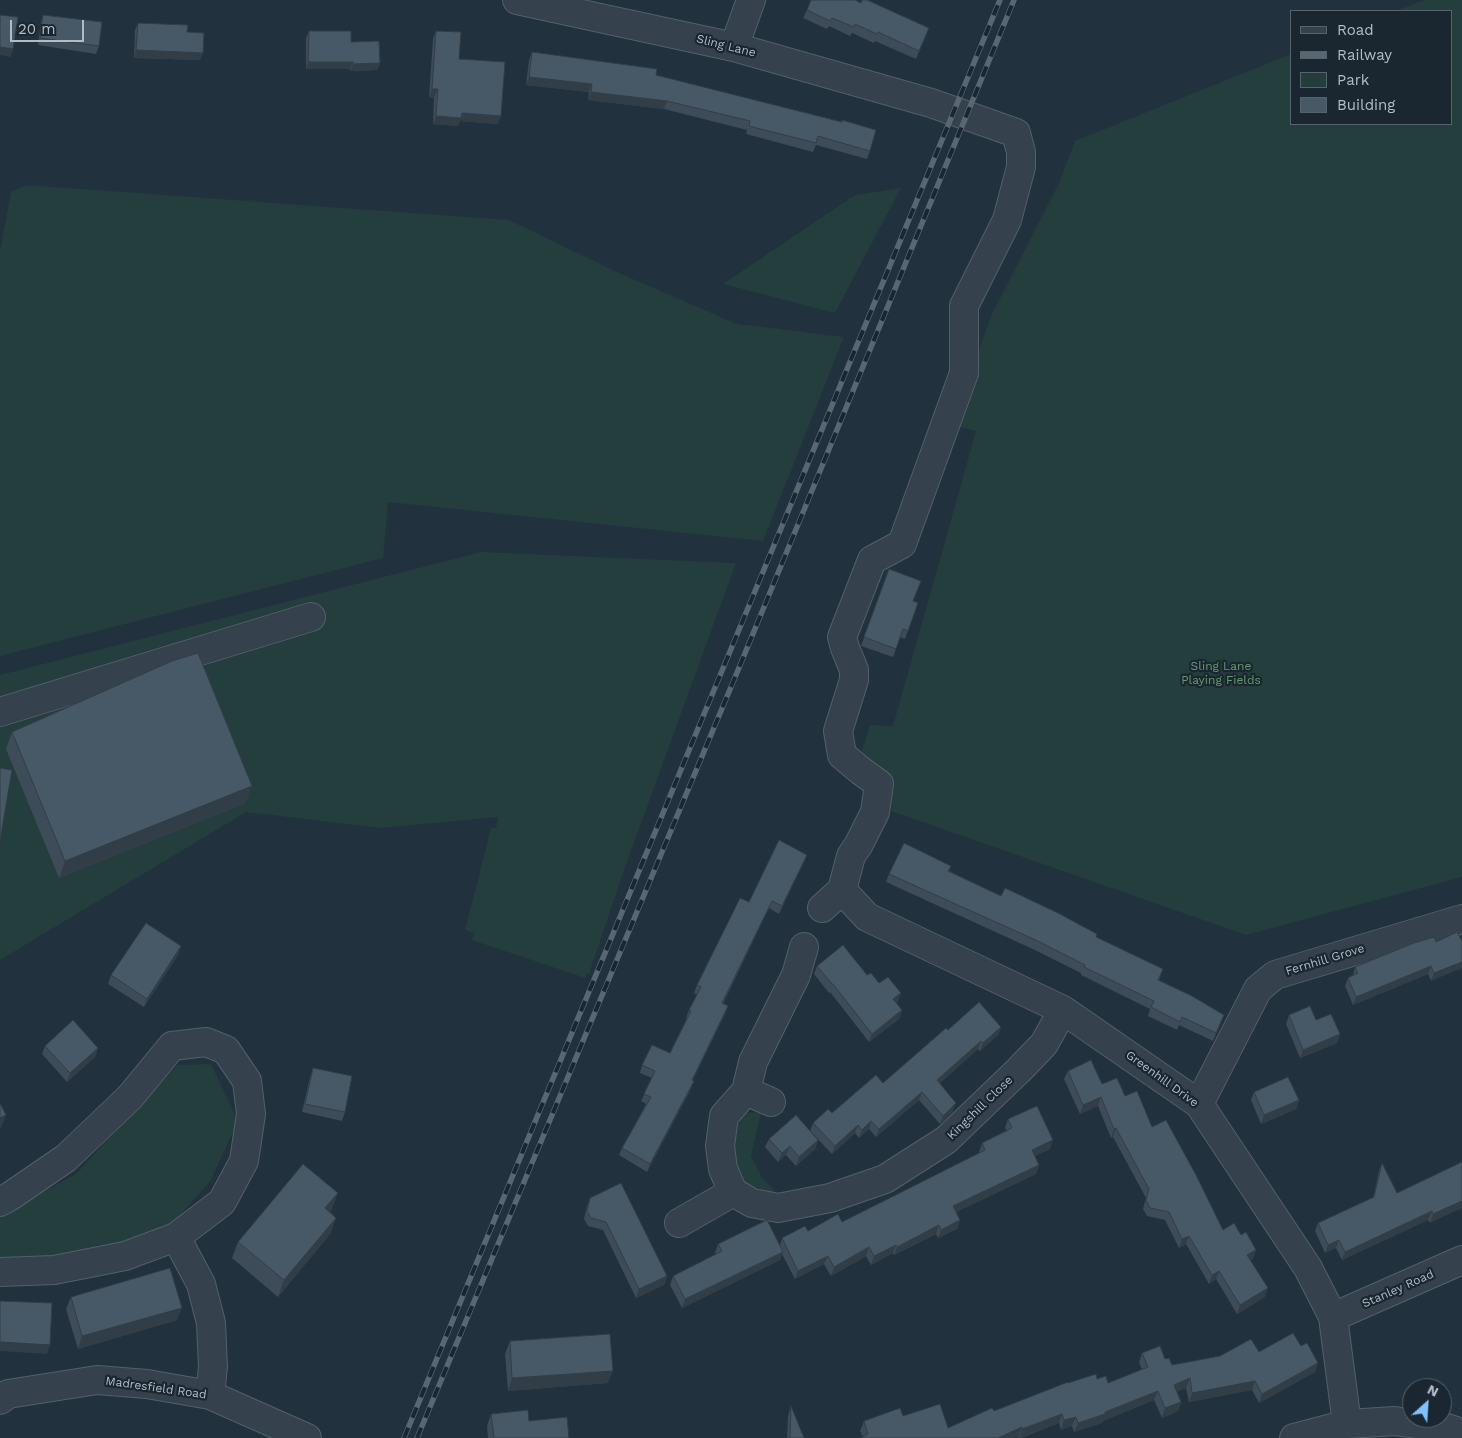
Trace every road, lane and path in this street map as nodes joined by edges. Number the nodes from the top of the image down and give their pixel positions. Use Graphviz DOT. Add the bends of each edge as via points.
graph roads {
  1 [pos="517,0"];
  2 [pos="751,0"];
  3 [pos="734,47"];
  4 [pos="311,617"];
  5 [pos="0,712"];
  6 [pos="842,890"];
  7 [pos="822,908"];
  8 [pos="1462,919"];
  9 [pos="804,947"];
  10 [pos="1063,1010"];
  11 [pos="746,1091"];
  12 [pos="771,1102"];
  13 [pos="1199,1104"];
  14 [pos="733,1192"];
  15 [pos="0,1202"];
  16 [pos="679,1223"];
  17 [pos="176,1237"];
  18 [pos="1462,1260"];
  19 [pos="0,1272"];
  20 [pos="1334,1317"];
  21 [pos="210,1395"];
  22 [pos="0,1400"];
  23 [pos="1347,1424"];
  24 [pos="1462,1433"];
  25 [pos="307,1438"];
  26 [pos="1294,1438"];
  1 -- 3 [label="street, Sling Lane"];
  2 -- 3 [label="street"];
  3 -- 6 [label="street, Sling Lane" via="932,103 1016,133 1020,144 1021,167 1007,220 964,306 964,373 902,544 872,560 842,637 854,670 854,680 838,731 842,755 878,784 875,812 851,856"];
  4 -- 5 [label="street"];
  6 -- 7 [label="street"];
  6 -- 10 [label="street, Greenhill Drive" via="867,917"];
  8 -- 13 [label="street, Fernhill Grove" via="1276,975 1258,989"];
  9 -- 11 [label="street" via="796,975 753,1062"];
  10 -- 13 [label="street, Greenhill Drive"];
  10 -- 14 [label="street, Kingshill Close" via="1044,1044 946,1140 885,1179 830,1198 778,1208 752,1204"];
  11 -- 12 [label="street"];
  11 -- 14 [label="street" via="724,1116 720,1146 723,1169"];
  13 -- 20 [label="street, Greenhill Drive" via="1308,1268"];
  14 -- 16 [label="street"];
  15 -- 17 [label="street" via="66,1158 130,1097 172,1046 206,1042 226,1050 247,1081 251,1114 244,1161 222,1202"];
  17 -- 19 [label="street" via="125,1256 54,1270"];
  17 -- 21 [label="street" via="202,1284 212,1323"];
  18 -- 20 [label="street, Stanley Road"];
  20 -- 23 [label="street, Greenhill Drive"];
  21 -- 22 [label="street, Madresfield Road" via="147,1384 97,1380 8,1394"];
  21 -- 25 [label="street, Madresfield Road"];
  23 -- 24 [label="street" via="1395,1421"];
  23 -- 26 [label="street"];
}
